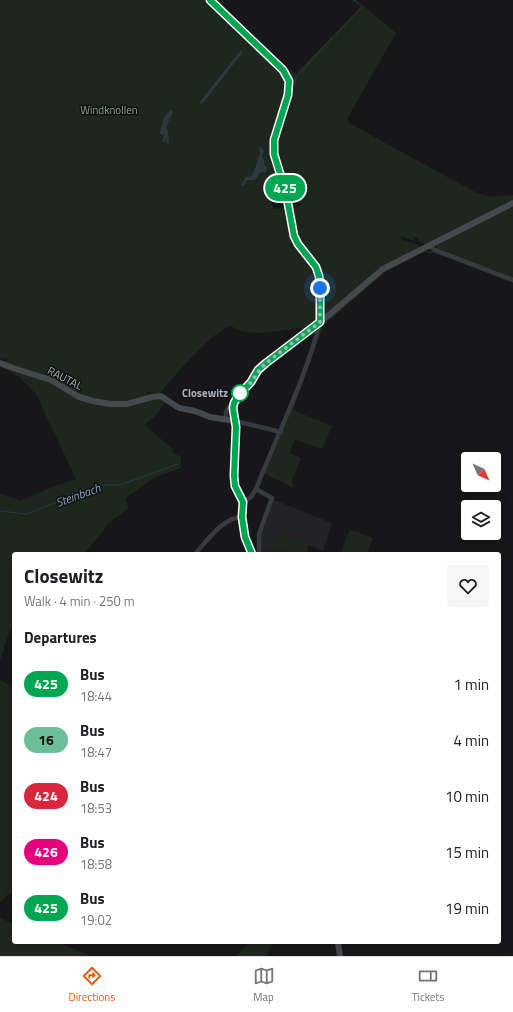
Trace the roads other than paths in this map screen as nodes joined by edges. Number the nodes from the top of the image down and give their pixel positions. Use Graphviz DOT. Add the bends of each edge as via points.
graph roads {
  1 [pos="210,0"];
  2 [pos="513,203"];
  3 [pos="430,245"];
  4 [pos="513,280"];
  5 [pos="320,322"];
  6 [pos="0,363"];
  7 [pos="234,406"];
  8 [pos="225,420"];
  9 [pos="235,421"];
  10 [pos="281,432"];
  11 [pos="256,488"];
  12 [pos="243,502"];
  13 [pos="242,517"];
  14 [pos="197,552"];
  15 [pos="251,552"];
  16 [pos="258,552"];
  17 [pos="338,944"];
  18 [pos="340,956"];
  1 -- 5 [label="street" via="275,62 287,77 288,95 277,132 274,154 296,240 316,267 319,276"];
  2 -- 3 [label="street"];
  3 -- 4 [label="street" via="435,250"];
  3 -- 5 [label="street" via="383,269"];
  5 -- 7 [label="street" via="258,370 238,396"];
  5 -- 10 [label="street"];
  6 -- 8 [label="street, RAUTAL" via="51,380 84,399 118,405 161,396 179,408"];
  7 -- 8 [label="street" via="227,410"];
  7 -- 9 [label="street"];
  8 -- 9 [label="street, RAUTAL"];
  9 -- 10 [label="street"];
  9 -- 12 [label="street" via="234,476 235,486"];
  10 -- 11 [label="street"];
  11 -- 12 [label="street" via="251,497"];
  11 -- 16 [label="street" via="272,498 259,534"];
  12 -- 13 [label="street"];
  13 -- 14 [label="street" via="228,521"];
  13 -- 15 [label="street" via="245,537"];
  17 -- 18 [label="street"];
}
